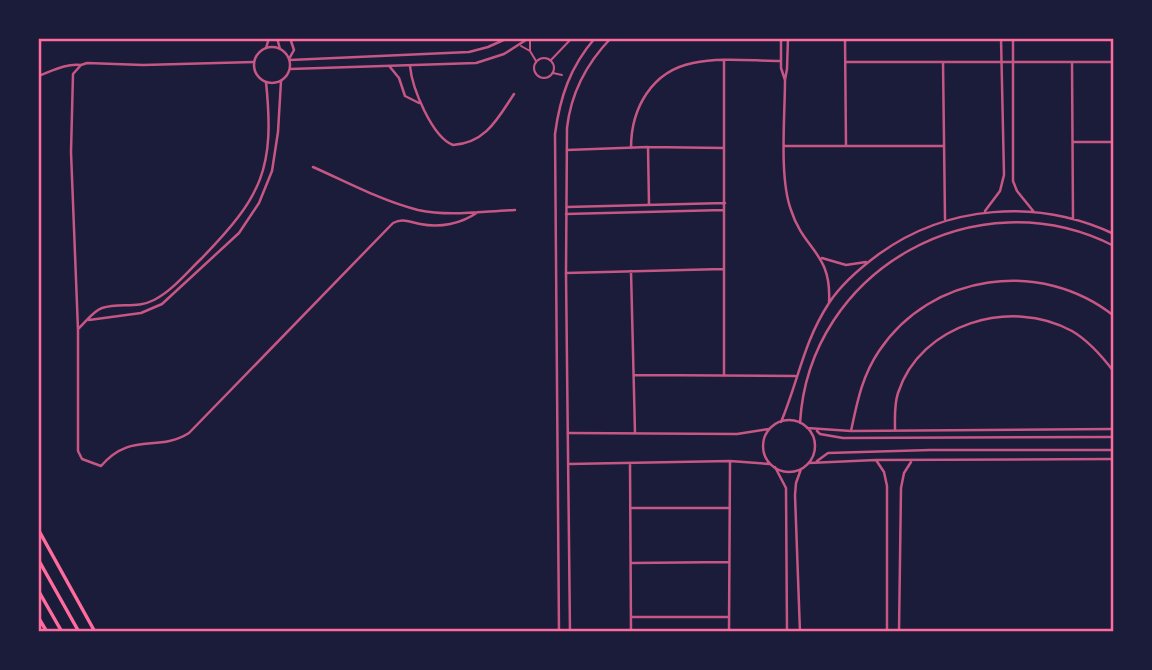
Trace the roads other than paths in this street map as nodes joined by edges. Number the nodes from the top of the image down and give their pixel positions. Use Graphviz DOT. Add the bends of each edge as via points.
graph roads {
  1 [pos="269,38"];
  2 [pos="277,38"];
  3 [pos="290,38"];
  4 [pos="508,38"];
  5 [pos="529,38"];
  6 [pos="572,38"];
  7 [pos="595,38"];
  8 [pos="611,38"];
  9 [pos="781,38"];
  10 [pos="788,38"];
  11 [pos="845,38"];
  12 [pos="1001,38"];
  13 [pos="1013,38"];
  14 [pos="519,45"];
  15 [pos="266,48"];
  16 [pos="280,49"];
  17 [pos="530,51"];
  18 [pos="312,59"];
  19 [pos="289,60"];
  20 [pos="551,60"];
  21 [pos="724,61"];
  22 [pos="781,61"];
  23 [pos="254,62"];
  24 [pos="537,62"];
  25 [pos="846,62"];
  26 [pos="943,62"];
  27 [pos="1002,62"];
  28 [pos="1013,62"];
  29 [pos="1072,62"];
  30 [pos="1114,62"];
  31 [pos="81,65"];
  32 [pos="410,66"];
  33 [pos="390,67"];
  34 [pos="290,69"];
  35 [pos="312,70"];
  36 [pos="553,73"];
  37 [pos="562,75"];
  38 [pos="38,76"];
  39 [pos="785,80"];
  40 [pos="281,81"];
  41 [pos="266,82"];
  42 [pos="514,94"];
  43 [pos="421,104"];
  44 [pos="1073,142"];
  45 [pos="1114,142"];
  46 [pos="785,146"];
  47 [pos="846,146"];
  48 [pos="944,146"];
  49 [pos="648,147"];
  50 [pos="631,148"];
  51 [pos="725,148"];
  52 [pos="566,150"];
  53 [pos="313,167"];
  54 [pos="725,203"];
  55 [pos="649,205"];
  56 [pos="566,207"];
  57 [pos="515,210"];
  58 [pos="725,210"];
  59 [pos="478,212"];
  60 [pos="984,212"];
  61 [pos="1034,212"];
  62 [pos="566,214"];
  63 [pos="1073,219"];
  64 [pos="945,220"];
  65 [pos="1114,234"];
  66 [pos="1114,246"];
  67 [pos="821,257"];
  68 [pos="870,261"];
  69 [pos="724,269"];
  70 [pos="631,271"];
  71 [pos="566,273"];
  72 [pos="830,303"];
  73 [pos="1114,316"];
  74 [pos="89,320"];
  75 [pos="78,330"];
  76 [pos="1114,372"];
  77 [pos="634,375"];
  78 [pos="723,376"];
  79 [pos="795,376"];
  80 [pos="781,422"];
  81 [pos="800,423"];
  82 [pos="807,428"];
  83 [pos="769,429"];
  84 [pos="815,429"];
  85 [pos="1114,429"];
  86 [pos="895,430"];
  87 [pos="851,431"];
  88 [pos="568,433"];
  89 [pos="635,433"];
  90 [pos="1114,437"];
  91 [pos="1114,450"];
  92 [pos="1113,459"];
  93 [pos="876,460"];
  94 [pos="730,461"];
  95 [pos="817,461"];
  96 [pos="912,461"];
  97 [pos="630,463"];
  98 [pos="809,463"];
  99 [pos="569,464"];
  100 [pos="769,464"];
  101 [pos="775,467"];
  102 [pos="802,469"];
  103 [pos="631,508"];
  104 [pos="730,508"];
  105 [pos="38,529"];
  106 [pos="38,559"];
  107 [pos="729,562"];
  108 [pos="632,563"];
  109 [pos="38,590"];
  110 [pos="38,617"];
  111 [pos="631,617"];
  112 [pos="729,617"];
  113 [pos="47,632"];
  114 [pos="62,632"];
  115 [pos="79,632"];
  116 [pos="95,632"];
  117 [pos="559,632"];
  118 [pos="570,632"];
  119 [pos="631,632"];
  120 [pos="729,632"];
  121 [pos="787,632"];
  122 [pos="800,632"];
  123 [pos="887,632"];
  124 [pos="900,632"];
  1 -- 15 [label="street"];
  2 -- 16 [label="street"];
  3 -- 19 [label="street" via="294,50"];
  4 -- 18 [label="street" via="469,51"];
  5 -- 14 [label="street"];
  5 -- 17 [label="street"];
  6 -- 20 [label="street"];
  7 -- 117 [label="street" via="565,85 555,134"];
  8 -- 52 [label="street" via="588,65 575,91"];
  9 -- 22 [label="street"];
  10 -- 39 [label="street"];
  11 -- 25 [label="street"];
  12 -- 27 [label="street"];
  13 -- 28 [label="street"];
  14 -- 17 [label="street"];
  14 -- 32 [label="street" via="476,62"];
  15 -- 16 [label="street"];
  15 -- 23 [label="street"];
  16 -- 19 [label="street"];
  17 -- 24 [label="street"];
  18 -- 19 [label="street"];
  18 -- 35 [label="street"];
  19 -- 34 [label="street"];
  20 -- 24 [label="street"];
  20 -- 36 [label="street"];
  21 -- 22 [label="street"];
  21 -- 50 [label="street" via="687,64 653,84 638,107"];
  21 -- 51 [label="street"];
  22 -- 39 [label="street"];
  23 -- 31 [label="street"];
  23 -- 41 [label="street" via="257,74"];
  24 -- 36 [label="street" via="539,76"];
  25 -- 26 [label="street"];
  25 -- 47 [label="street"];
  26 -- 27 [label="street"];
  26 -- 48 [label="street"];
  27 -- 28 [label="street"];
  27 -- 60 [label="street" via="1004,175 1000,191"];
  28 -- 29 [label="street"];
  28 -- 61 [label="street" via="1013,181"];
  29 -- 30 [label="street"];
  29 -- 44 [label="street"];
  31 -- 38 [label="street"];
  31 -- 75 [label="street" via="74,74 72,104"];
  32 -- 33 [label="street"];
  32 -- 43 [label="street"];
  33 -- 35 [label="street"];
  33 -- 43 [label="street" via="405,96"];
  34 -- 35 [label="street"];
  34 -- 40 [label="street"];
  36 -- 37 [label="street"];
  39 -- 46 [label="street"];
  40 -- 41 [label="street"];
  40 -- 74 [label="street" via="272,171 259,203 239,233 162,304 141,313"];
  41 -- 74 [label="street" via="270,134 264,169 238,218 156,299 134,306 103,307"];
  42 -- 43 [label="street" via="486,134 458,145 445,141"];
  44 -- 45 [label="street"];
  44 -- 63 [label="street"];
  46 -- 47 [label="street"];
  46 -- 67 [label="street" via="791,212"];
  47 -- 48 [label="street"];
  48 -- 64 [label="street"];
  49 -- 50 [label="street"];
  49 -- 51 [label="street"];
  49 -- 55 [label="street"];
  50 -- 52 [label="street"];
  51 -- 54 [label="street"];
  52 -- 56 [label="street"];
  53 -- 59 [label="street" via="418,209"];
  54 -- 55 [label="street"];
  54 -- 58 [label="street"];
  55 -- 56 [label="street"];
  56 -- 62 [label="street"];
  57 -- 59 [label="street"];
  58 -- 62 [label="street"];
  58 -- 69 [label="street"];
  59 -- 75 [label="street" via="448,225 393,223 189,433 175,440 123,447 102,466 84,461 79,454"];
  60 -- 61 [label="street"];
  60 -- 64 [label="street"];
  61 -- 63 [label="street"];
  62 -- 71 [label="street"];
  63 -- 65 [label="street"];
  64 -- 68 [label="street"];
  66 -- 81 [label="street" via="1066,228 1013,222 966,228 909,250 862,285 834,320 809,374"];
  67 -- 68 [label="street" via="846,265"];
  67 -- 72 [label="street"];
  68 -- 72 [label="street"];
  69 -- 70 [label="street"];
  69 -- 78 [label="street"];
  70 -- 71 [label="street"];
  70 -- 77 [label="street"];
  71 -- 88 [label="street"];
  72 -- 79 [label="street"];
  73 -- 87 [label="street" via="1083,296 1049,284 993,281 951,292 904,323 879,351 862,385"];
  74 -- 75 [label="street"];
  76 -- 86 [label="street" via="1089,344 1053,323 1012,316 979,320 948,333 912,365 898,393"];
  77 -- 78 [label="street"];
  77 -- 89 [label="street"];
  78 -- 79 [label="street"];
  79 -- 80 [label="street"];
  80 -- 81 [label="street"];
  80 -- 83 [label="street"];
  81 -- 82 [label="street"];
  82 -- 84 [label="street"];
  82 -- 98 [label="street" via="815,448"];
  83 -- 89 [label="street" via="737,434"];
  83 -- 100 [label="street" via="763,444"];
  84 -- 87 [label="street"];
  84 -- 90 [label="street" via="844,438"];
  85 -- 86 [label="street"];
  86 -- 87 [label="street"];
  88 -- 89 [label="street"];
  88 -- 99 [label="street"];
  91 -- 95 [label="street" via="828,453"];
  92 -- 96 [label="street"];
  93 -- 95 [label="street"];
  93 -- 96 [label="street"];
  93 -- 123 [label="street" via="887,486"];
  94 -- 97 [label="street"];
  94 -- 100 [label="street"];
  94 -- 104 [label="street"];
  95 -- 98 [label="street"];
  96 -- 124 [label="street" via="901,488"];
  97 -- 99 [label="street"];
  97 -- 103 [label="street"];
  98 -- 102 [label="street"];
  99 -- 118 [label="street"];
  100 -- 101 [label="street"];
  101 -- 102 [label="street" via="788,472"];
  101 -- 121 [label="street" via="786,488"];
  102 -- 122 [label="street" via="795,495"];
  103 -- 104 [label="street"];
  103 -- 108 [label="street"];
  104 -- 107 [label="street"];
  105 -- 116 [label="main road"];
  106 -- 115 [label="main road"];
  107 -- 108 [label="street"];
  107 -- 112 [label="street"];
  108 -- 111 [label="street"];
  109 -- 114 [label="main road"];
  110 -- 113 [label="main road"];
  111 -- 112 [label="street"];
  111 -- 119 [label="street"];
  112 -- 120 [label="street"];
}
